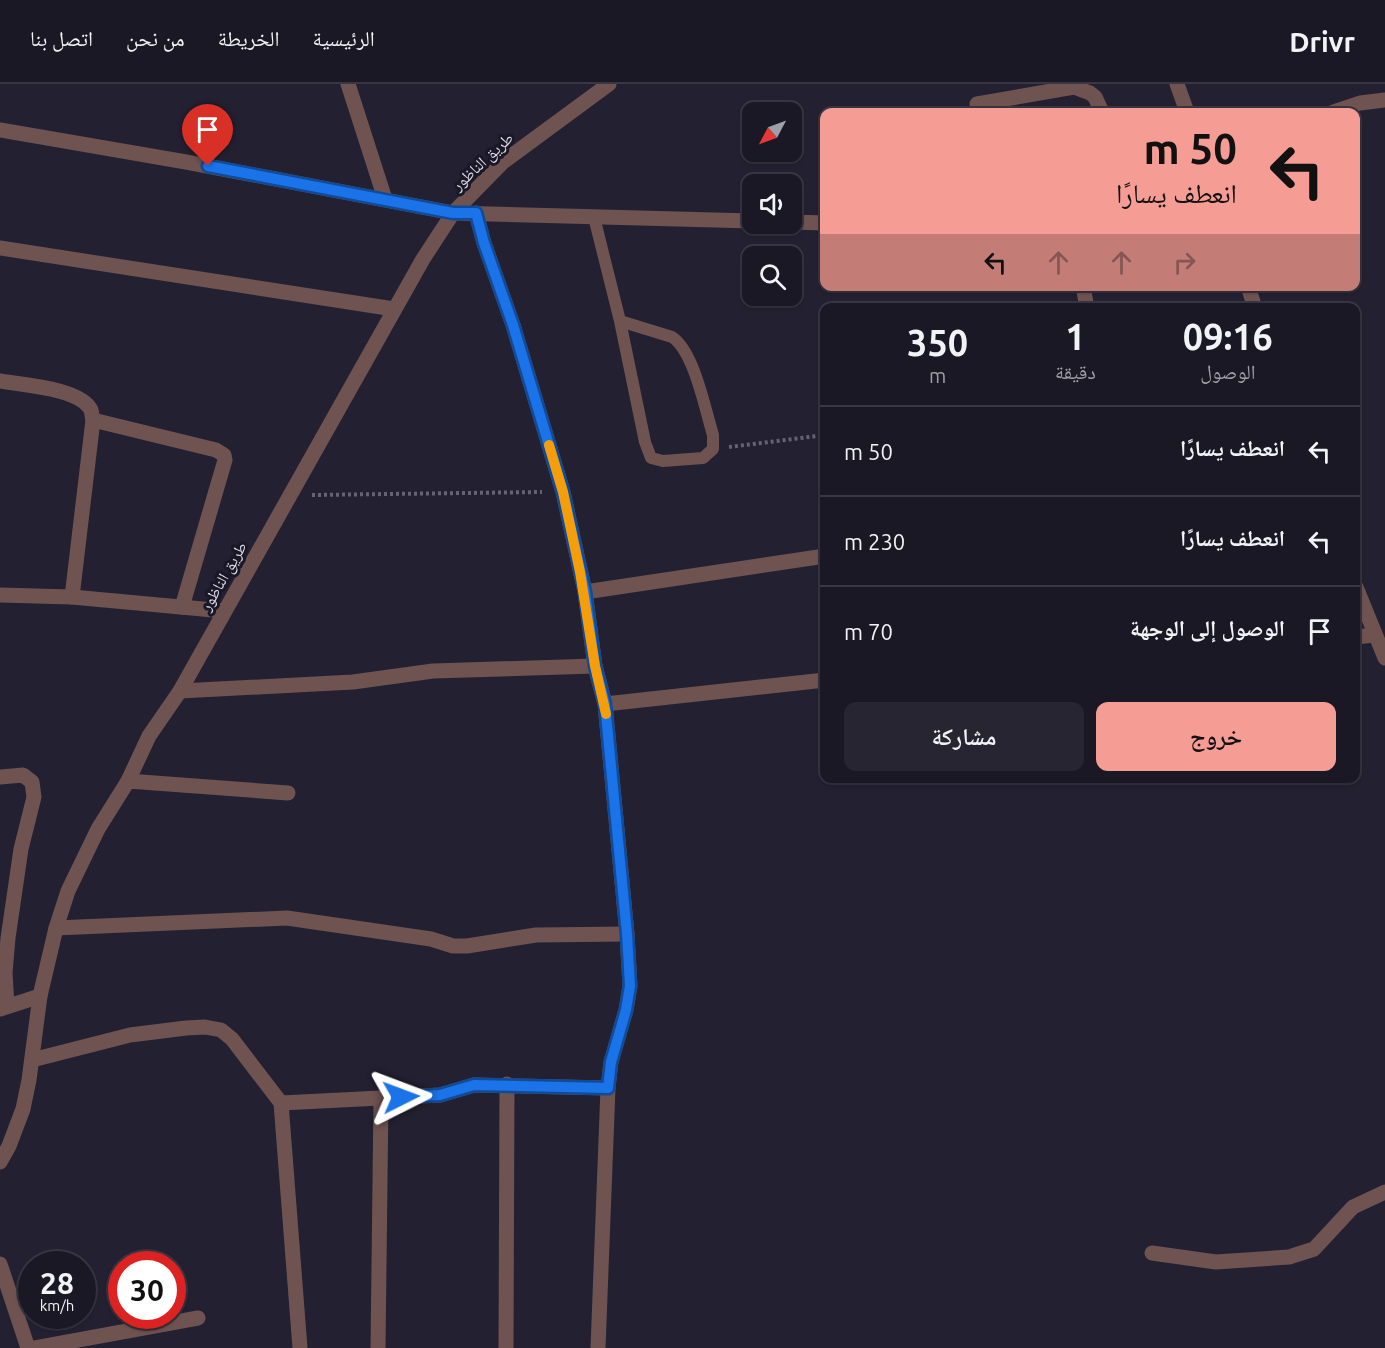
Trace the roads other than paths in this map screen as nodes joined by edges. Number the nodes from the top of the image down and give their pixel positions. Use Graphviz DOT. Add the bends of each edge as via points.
graph roads {
  1 [pos="348,84"];
  2 [pos="609,84"];
  3 [pos="1177,84"];
  4 [pos="1385,100"];
  5 [pos="977,104"];
  6 [pos="1099,108"];
  7 [pos="1186,108"];
  8 [pos="1345,108"];
  9 [pos="0,130"];
  10 [pos="385,200"];
  11 [pos="453,213"];
  12 [pos="476,213"];
  13 [pos="594,217"];
  14 [pos="742,221"];
  15 [pos="802,222"];
  16 [pos="820,223"];
  17 [pos="0,248"];
  18 [pos="394,309"];
  19 [pos="620,321"];
  20 [pos="0,381"];
  21 [pos="93,420"];
  22 [pos="820,557"];
  23 [pos="585,592"];
  24 [pos="0,595"];
  25 [pos="72,597"];
  26 [pos="1360,598"];
  27 [pos="182,608"];
  28 [pos="224,611"];
  29 [pos="1374,636"];
  30 [pos="1360,637"];
  31 [pos="1385,658"];
  32 [pos="595,666"];
  33 [pos="820,681"];
  34 [pos="180,691"];
  35 [pos="605,704"];
  36 [pos="0,777"];
  37 [pos="128,781"];
  38 [pos="288,792"];
  39 [pos="56,928"];
  40 [pos="627,934"];
  41 [pos="40,996"];
  42 [pos="4,1008"];
  43 [pos="32,1060"];
  44 [pos="507,1084"];
  45 [pos="608,1088"];
  46 [pos="381,1098"];
  47 [pos="281,1103"];
  48 [pos="0,1162"];
  49 [pos="1385,1192"];
  50 [pos="1152,1253"];
  51 [pos="0,1264"];
  52 [pos="198,1318"];
  53 [pos="28,1348"];
  54 [pos="35,1348"];
  55 [pos="300,1348"];
  56 [pos="378,1348"];
  57 [pos="506,1348"];
  58 [pos="598,1348"];
  1 -- 10 [label="street"];
  2 -- 11 [label="street, طريق الناظور" via="503,162"];
  3 -- 7 [label="street"];
  4 -- 8 [label="street"];
  5 -- 6 [label="street" via="1074,87 1095,97"];
  9 -- 10 [label="street"];
  10 -- 11 [label="street"];
  11 -- 12 [label="street"];
  11 -- 18 [label="street, طريق الناظور"];
  12 -- 13 [label="street"];
  12 -- 23 [label="street" via="563,492"];
  13 -- 14 [label="street"];
  13 -- 19 [label="lane"];
  15 -- 16 [label="street"];
  17 -- 18 [label="street"];
  18 -- 28 [label="street, طريق الناظور"];
  19 -- 19 [label="lane" via="651,458 703,458 714,449 713,435 688,356 672,337"];
  20 -- 21 [label="street" via="67,393 91,410"];
  21 -- 25 [label="street"];
  21 -- 27 [label="street" via="224,455"];
  22 -- 23 [label="street"];
  23 -- 32 [label="street"];
  24 -- 25 [label="street"];
  25 -- 27 [label="street"];
  26 -- 29 [label="street"];
  27 -- 28 [label="street"];
  28 -- 34 [label="street, طريق الناظور"];
  29 -- 30 [label="street"];
  29 -- 31 [label="street"];
  32 -- 34 [label="street" via="433,670 353,682"];
  32 -- 35 [label="street"];
  33 -- 35 [label="street"];
  34 -- 37 [label="street, طريق الناظور" via="149,736"];
  35 -- 40 [label="street"];
  36 -- 42 [label="street" via="23,775 32,782 34,797 21,849 8,938"];
  37 -- 38 [label="street"];
  37 -- 39 [label="street, طريق الناظور" via="98,828 68,891"];
  39 -- 40 [label="street" via="287,918 460,946 536,935"];
  39 -- 41 [label="street, طريق الناظور"];
  40 -- 45 [label="street" via="630,986"];
  41 -- 42 [label="street"];
  41 -- 43 [label="street, طريق الناظور"];
  43 -- 47 [label="street" via="130,1035 205,1027 220,1030 232,1040"];
  43 -- 48 [label="street, طريق الناظور" via="23,1109"];
  44 -- 45 [label="street"];
  44 -- 46 [label="street" via="474,1085 440,1095"];
  44 -- 57 [label="street"];
  45 -- 58 [label="street"];
  46 -- 47 [label="street"];
  46 -- 56 [label="street"];
  47 -- 55 [label="street"];
  49 -- 50 [label="street" via="1353,1207 1314,1249 1289,1257 1216,1262"];
  51 -- 53 [label="street"];
  52 -- 54 [label="street"];
}
